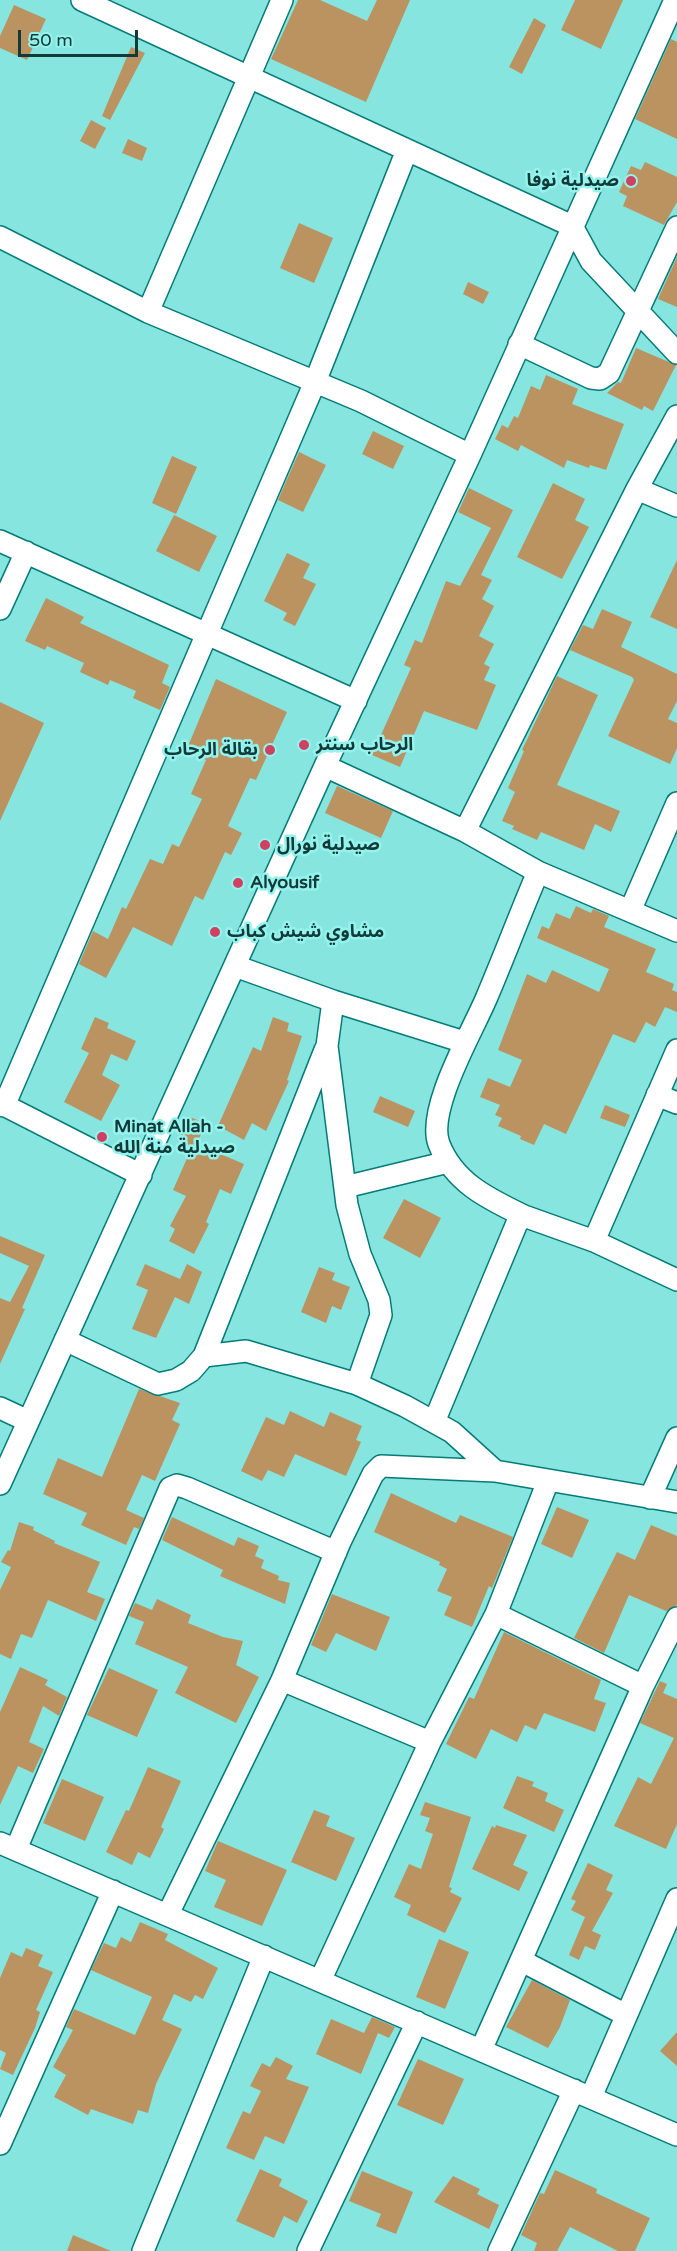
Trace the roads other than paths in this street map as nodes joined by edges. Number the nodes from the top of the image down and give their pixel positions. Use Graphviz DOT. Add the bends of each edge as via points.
graph roads {
  1 [pos="82,0"];
  2 [pos="282,0"];
  3 [pos="675,0"];
  4 [pos="248,77"];
  5 [pos="407,150"];
  6 [pos="572,226"];
  7 [pos="677,227"];
  8 [pos="0,237"];
  9 [pos="148,312"];
  10 [pos="638,314"];
  11 [pos="519,344"];
  12 [pos="677,353"];
  13 [pos="315,382"];
  14 [pos="677,416"];
  15 [pos="470,455"];
  16 [pos="637,489"];
  17 [pos="677,506"];
  18 [pos="0,540"];
  19 [pos="26,552"];
  20 [pos="0,609"];
  21 [pos="208,634"];
  22 [pos="356,701"];
  23 [pos="326,766"];
  24 [pos="677,803"];
  25 [pos="465,831"];
  26 [pos="538,872"];
  27 [pos="630,911"];
  28 [pos="677,931"];
  29 [pos="235,966"];
  30 [pos="333,1001"];
  31 [pos="464,1042"];
  32 [pos="327,1046"];
  33 [pos="677,1050"];
  34 [pos="667,1099"];
  35 [pos="2,1105"];
  36 [pos="448,1162"];
  37 [pos="141,1175"];
  38 [pos="345,1187"];
  39 [pos="524,1216"];
  40 [pos="594,1242"];
  41 [pos="677,1280"];
  42 [pos="65,1340"];
  43 [pos="204,1356"];
  44 [pos="357,1384"];
  45 [pos="0,1408"];
  46 [pos="28,1421"];
  47 [pos="434,1422"];
  48 [pos="677,1438"];
  49 [pos="495,1471"];
  50 [pos="548,1481"];
  51 [pos="0,1484"];
  52 [pos="650,1498"];
  53 [pos="677,1502"];
  54 [pos="336,1552"];
  55 [pos="496,1614"];
  56 [pos="677,1618"];
  57 [pos="282,1680"];
  58 [pos="643,1686"];
  59 [pos="430,1742"];
  60 [pos="8,1846"];
  61 [pos="113,1892"];
  62 [pos="676,1907"];
  63 [pos="168,1914"];
  64 [pos="264,1956"];
  65 [pos="522,1961"];
  66 [pos="320,1981"];
  67 [pos="626,2015"];
  68 [pos="417,2022"];
  69 [pos="480,2050"];
  70 [pos="582,2094"];
  71 [pos="677,2135"];
  72 [pos="0,2144"];
  73 [pos="143,2251"];
  74 [pos="308,2251"];
  75 [pos="499,2251"];
  1 -- 4 [label="street"];
  2 -- 4 [label="street"];
  3 -- 6 [label="street"];
  4 -- 5 [label="street"];
  4 -- 9 [label="street"];
  5 -- 6 [label="street"];
  5 -- 13 [label="street"];
  6 -- 10 [label="street" via="591,261"];
  6 -- 11 [label="street"];
  7 -- 10 [label="street"];
  8 -- 9 [label="street"];
  9 -- 13 [label="street"];
  10 -- 11 [label="street" via="609,374 600,379"];
  10 -- 12 [label="street"];
  11 -- 15 [label="street"];
  13 -- 15 [label="street"];
  13 -- 21 [label="street"];
  14 -- 16 [label="street"];
  15 -- 22 [label="street"];
  16 -- 17 [label="street"];
  16 -- 25 [label="street"];
  18 -- 19 [label="street"];
  19 -- 20 [label="street"];
  19 -- 21 [label="street"];
  21 -- 22 [label="street"];
  21 -- 35 [label="street"];
  22 -- 23 [label="street"];
  23 -- 25 [label="street"];
  23 -- 29 [label="street"];
  24 -- 27 [label="street"];
  25 -- 26 [label="street"];
  26 -- 27 [label="street"];
  26 -- 31 [label="street" via="485,1002"];
  27 -- 28 [label="street"];
  29 -- 30 [label="street"];
  29 -- 37 [label="street"];
  30 -- 31 [label="street"];
  30 -- 32 [label="street"];
  31 -- 36 [label="street" via="438,1116 438,1142"];
  32 -- 38 [label="street"];
  32 -- 43 [label="street"];
  33 -- 34 [label="street"];
  34 -- 40 [label="street"];
  35 -- 37 [label="street"];
  36 -- 38 [label="street"];
  36 -- 39 [label="street" via="463,1181 484,1197"];
  37 -- 42 [label="street"];
  38 -- 44 [label="street" via="360,1254 380,1300 381,1315"];
  39 -- 40 [label="street"];
  39 -- 47 [label="street" via="517,1223"];
  40 -- 41 [label="street"];
  42 -- 43 [label="street" via="158,1384 191,1371"];
  42 -- 46 [label="street"];
  43 -- 44 [label="street" via="246,1351"];
  44 -- 47 [label="street"];
  45 -- 46 [label="street"];
  46 -- 51 [label="street"];
  47 -- 49 [label="street" via="452,1432"];
  48 -- 52 [label="street"];
  49 -- 50 [label="street"];
  49 -- 54 [label="street" via="381,1466 373,1474"];
  50 -- 52 [label="street"];
  50 -- 55 [label="street"];
  52 -- 53 [label="street"];
  54 -- 57 [label="street"];
  54 -- 60 [label="street" via="188,1488 170,1488"];
  55 -- 58 [label="street"];
  55 -- 59 [label="street"];
  56 -- 58 [label="street"];
  57 -- 59 [label="street"];
  57 -- 63 [label="street"];
  58 -- 65 [label="street"];
  59 -- 66 [label="street"];
  60 -- 61 [label="street"];
  61 -- 63 [label="street"];
  61 -- 72 [label="street"];
  62 -- 67 [label="street"];
  63 -- 64 [label="street"];
  64 -- 66 [label="street"];
  64 -- 73 [label="street"];
  65 -- 67 [label="street"];
  65 -- 69 [label="street"];
  66 -- 68 [label="street"];
  67 -- 70 [label="street"];
  68 -- 69 [label="street"];
  68 -- 74 [label="street"];
  69 -- 70 [label="street"];
  70 -- 71 [label="street"];
  70 -- 75 [label="street"];
}
